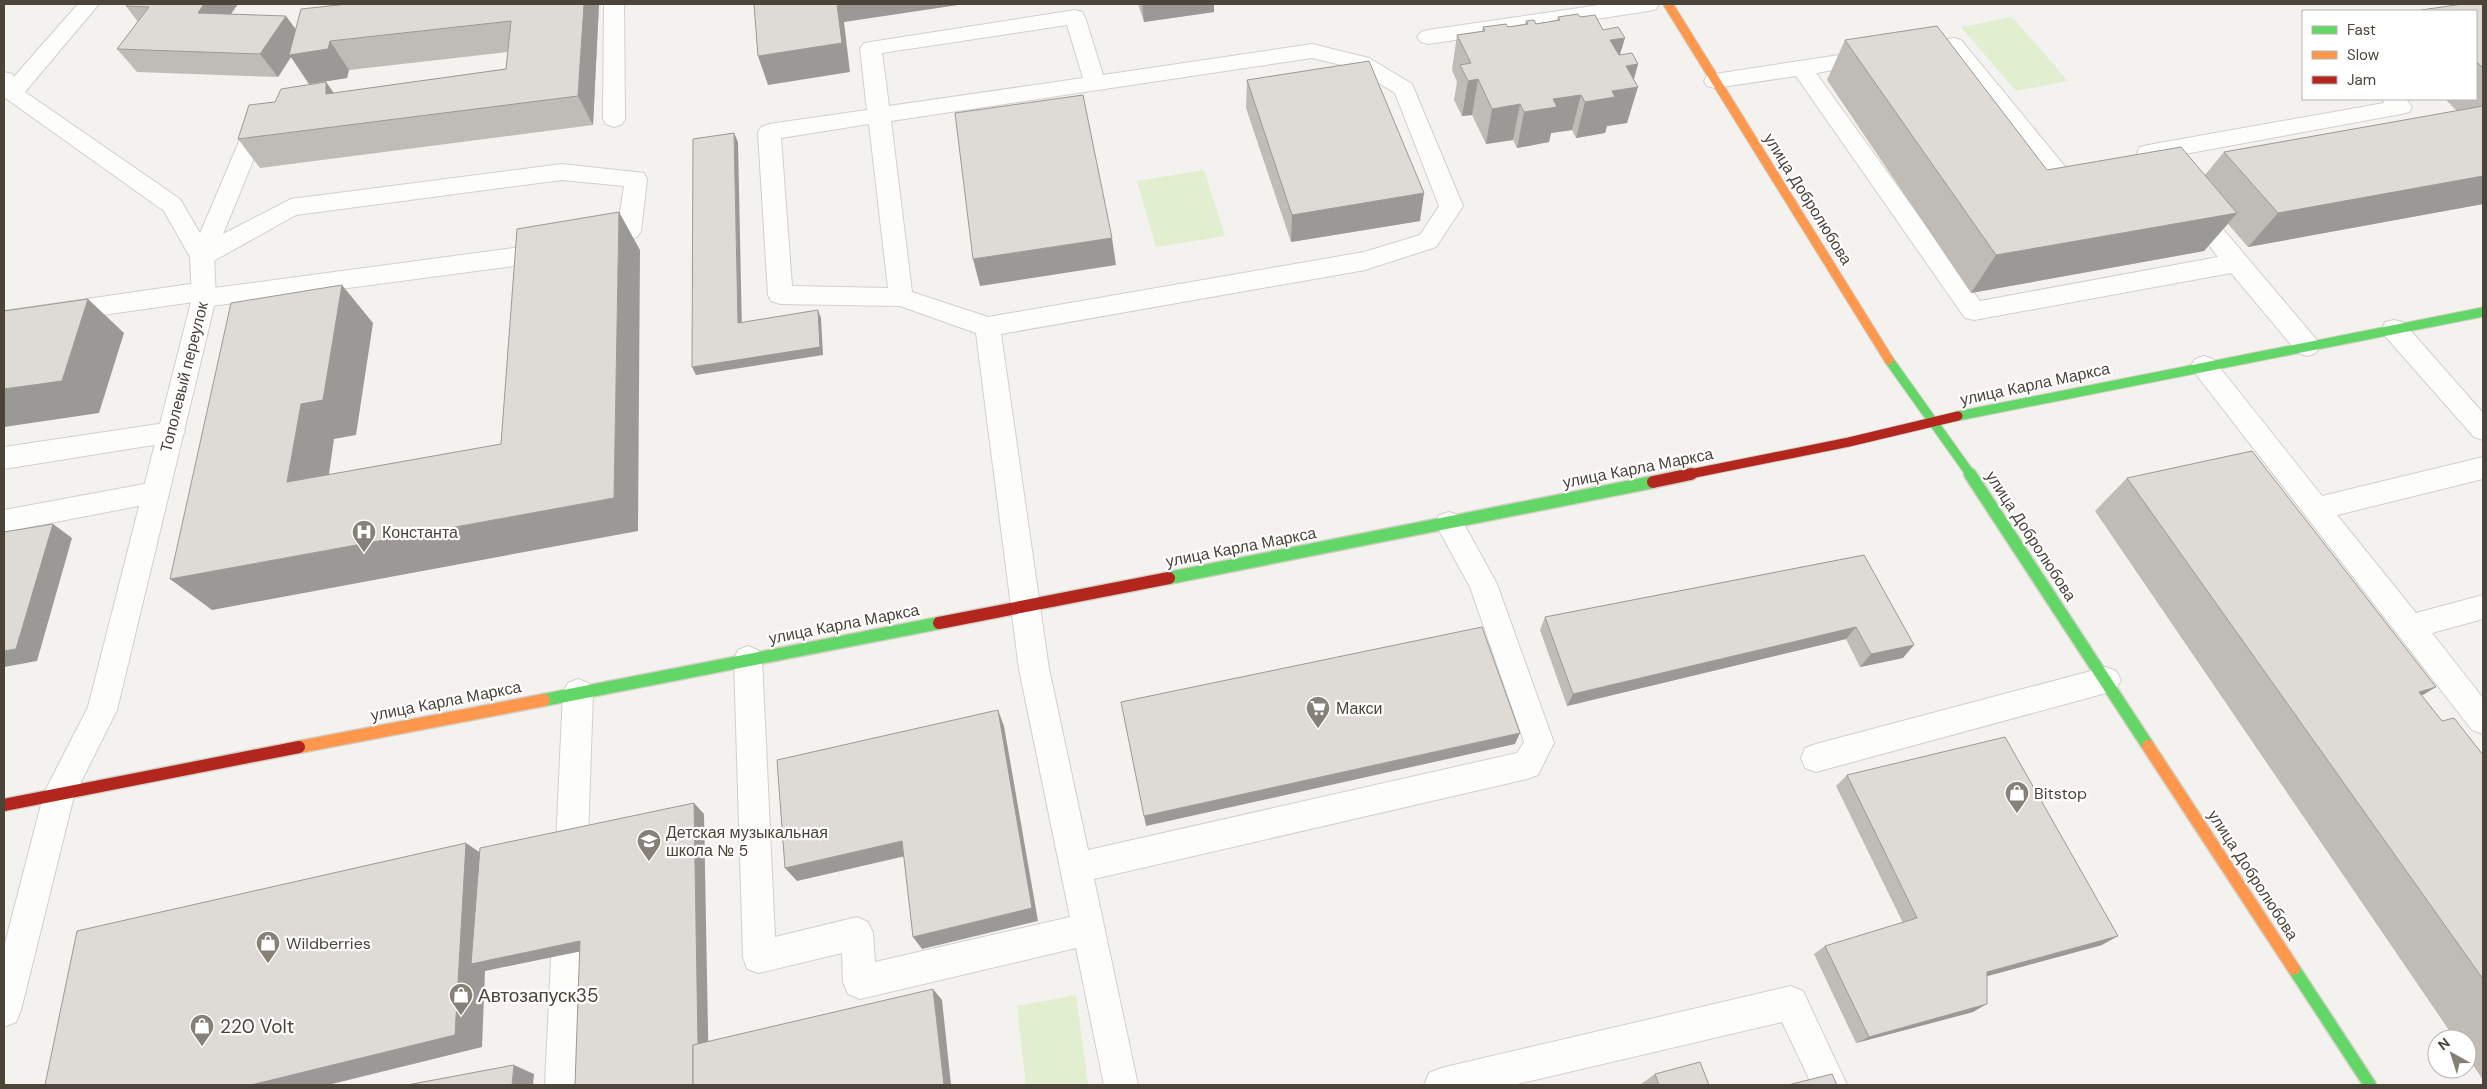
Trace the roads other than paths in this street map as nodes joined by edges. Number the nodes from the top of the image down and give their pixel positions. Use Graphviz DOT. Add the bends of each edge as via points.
graph roads {
  1 [pos="89,4"];
  2 [pos="614,4"];
  3 [pos="1649,4"];
  4 [pos="1668,4"];
  5 [pos="1428,37"];
  6 [pos="1800,68"];
  7 [pos="1715,80"];
  8 [pos="1095,83"];
  9 [pos="8,86"];
  10 [pos="2394,100"];
  11 [pos="283,105"];
  12 [pos="879,116"];
  13 [pos="614,119"];
  14 [pos="2059,175"];
  15 [pos="202,257"];
  16 [pos="2236,263"];
  17 [pos="204,294"];
  18 [pos="901,297"];
  19 [pos="2483,312"];
  20 [pos="4,320"];
  21 [pos="988,327"];
  22 [pos="2394,329"];
  23 [pos="2307,346"];
  24 [pos="2204,366"];
  25 [pos="1934,422"];
  26 [pos="2483,430"];
  27 [pos="172,432"];
  28 [pos="4,458"];
  29 [pos="2483,468"];
  30 [pos="155,494"];
  31 [pos="2316,509"];
  32 [pos="4,521"];
  33 [pos="1449,523"];
  34 [pos="1026,606"];
  35 [pos="2483,607"];
  36 [pos="2410,627"];
  37 [pos="748,659"];
  38 [pos="2106,680"];
  39 [pos="578,692"];
  40 [pos="2483,720"];
  41 [pos="1816,758"];
  42 [pos="59,793"];
  43 [pos="4,805"];
  44 [pos="1076,868"];
  45 [pos="1089,929"];
  46 [pos="4,1010"];
  47 [pos="562,1085"];
  48 [pos="1121,1085"];
  49 [pos="1442,1085"];
  50 [pos="1830,1085"];
  51 [pos="2370,1085"];
  1 -- 9 [label="street, Тополевый переулок"];
  2 -- 13 [label="street"];
  3 -- 5 [label="street"];
  4 -- 7 [label="street, улица Добролюбова"];
  6 -- 7 [label="street"];
  6 -- 14 [label="street" via="1954,45"];
  6 -- 16 [label="street" via="1974,311"];
  7 -- 25 [label="street, улица Добролюбова" via="1882,349"];
  8 -- 12 [label="street"];
  8 -- 12 [label="street" via="1075,17 871,48"];
  8 -- 21 [label="street" via="1312,51 1361,63 1404,89 1451,206 1428,242 1365,261"];
  9 -- 15 [label="street, Тополевый переулок" via="172,205"];
  10 -- 16 [label="street" via="2401,107 2148,153"];
  11 -- 15 [label="street" via="257,125"];
  12 -- 18 [label="street"];
  12 -- 18 [label="street" via="769,132 780,296"];
  15 -- 17 [label="street, Тополевый переулок"];
  15 -- 17 [label="street" via="291,207 562,172 636,179 629,231 520,256"];
  16 -- 23 [label="street"];
  17 -- 20 [label="street"];
  17 -- 27 [label="street, Тополевый переулок"];
  18 -- 21 [label="street"];
  19 -- 22 [label="street, улица Карла Маркса"];
  21 -- 34 [label="street"];
  22 -- 23 [label="street, улица Карла Маркса"];
  22 -- 26 [label="street"];
  23 -- 24 [label="street, улица Карла Маркса"];
  24 -- 25 [label="street, улица Карла Маркса"];
  24 -- 31 [label="street"];
  25 -- 33 [label="street, улица Карла Маркса"];
  25 -- 38 [label="street, улица Добролюбова"];
  27 -- 28 [label="street"];
  27 -- 30 [label="street, Тополевый переулок"];
  29 -- 31 [label="street"];
  30 -- 32 [label="street"];
  30 -- 42 [label="street, Тополевый переулок" via="102,710"];
  31 -- 36 [label="street"];
  33 -- 34 [label="street, улица Карла Маркса"];
  33 -- 44 [label="street" via="1483,584 1539,743 1527,765"];
  34 -- 37 [label="street, улица Карла Маркса"];
  34 -- 44 [label="street" via="1034,669"];
  35 -- 36 [label="street"];
  36 -- 40 [label="street"];
  37 -- 39 [label="street, улица Карла Маркса"];
  37 -- 45 [label="street" via="758,957 856,933 860,982"];
  38 -- 41 [label="street"];
  38 -- 51 [label="street, улица Добролюбова"];
  39 -- 42 [label="street, улица Карла Маркса"];
  39 -- 47 [label="street"];
  42 -- 43 [label="street, улица Карла Маркса"];
  42 -- 46 [label="street, Тополевый переулок"];
  44 -- 45 [label="street"];
  45 -- 48 [label="street"];
  49 -- 50 [label="street" via="1792,1003"];
}
